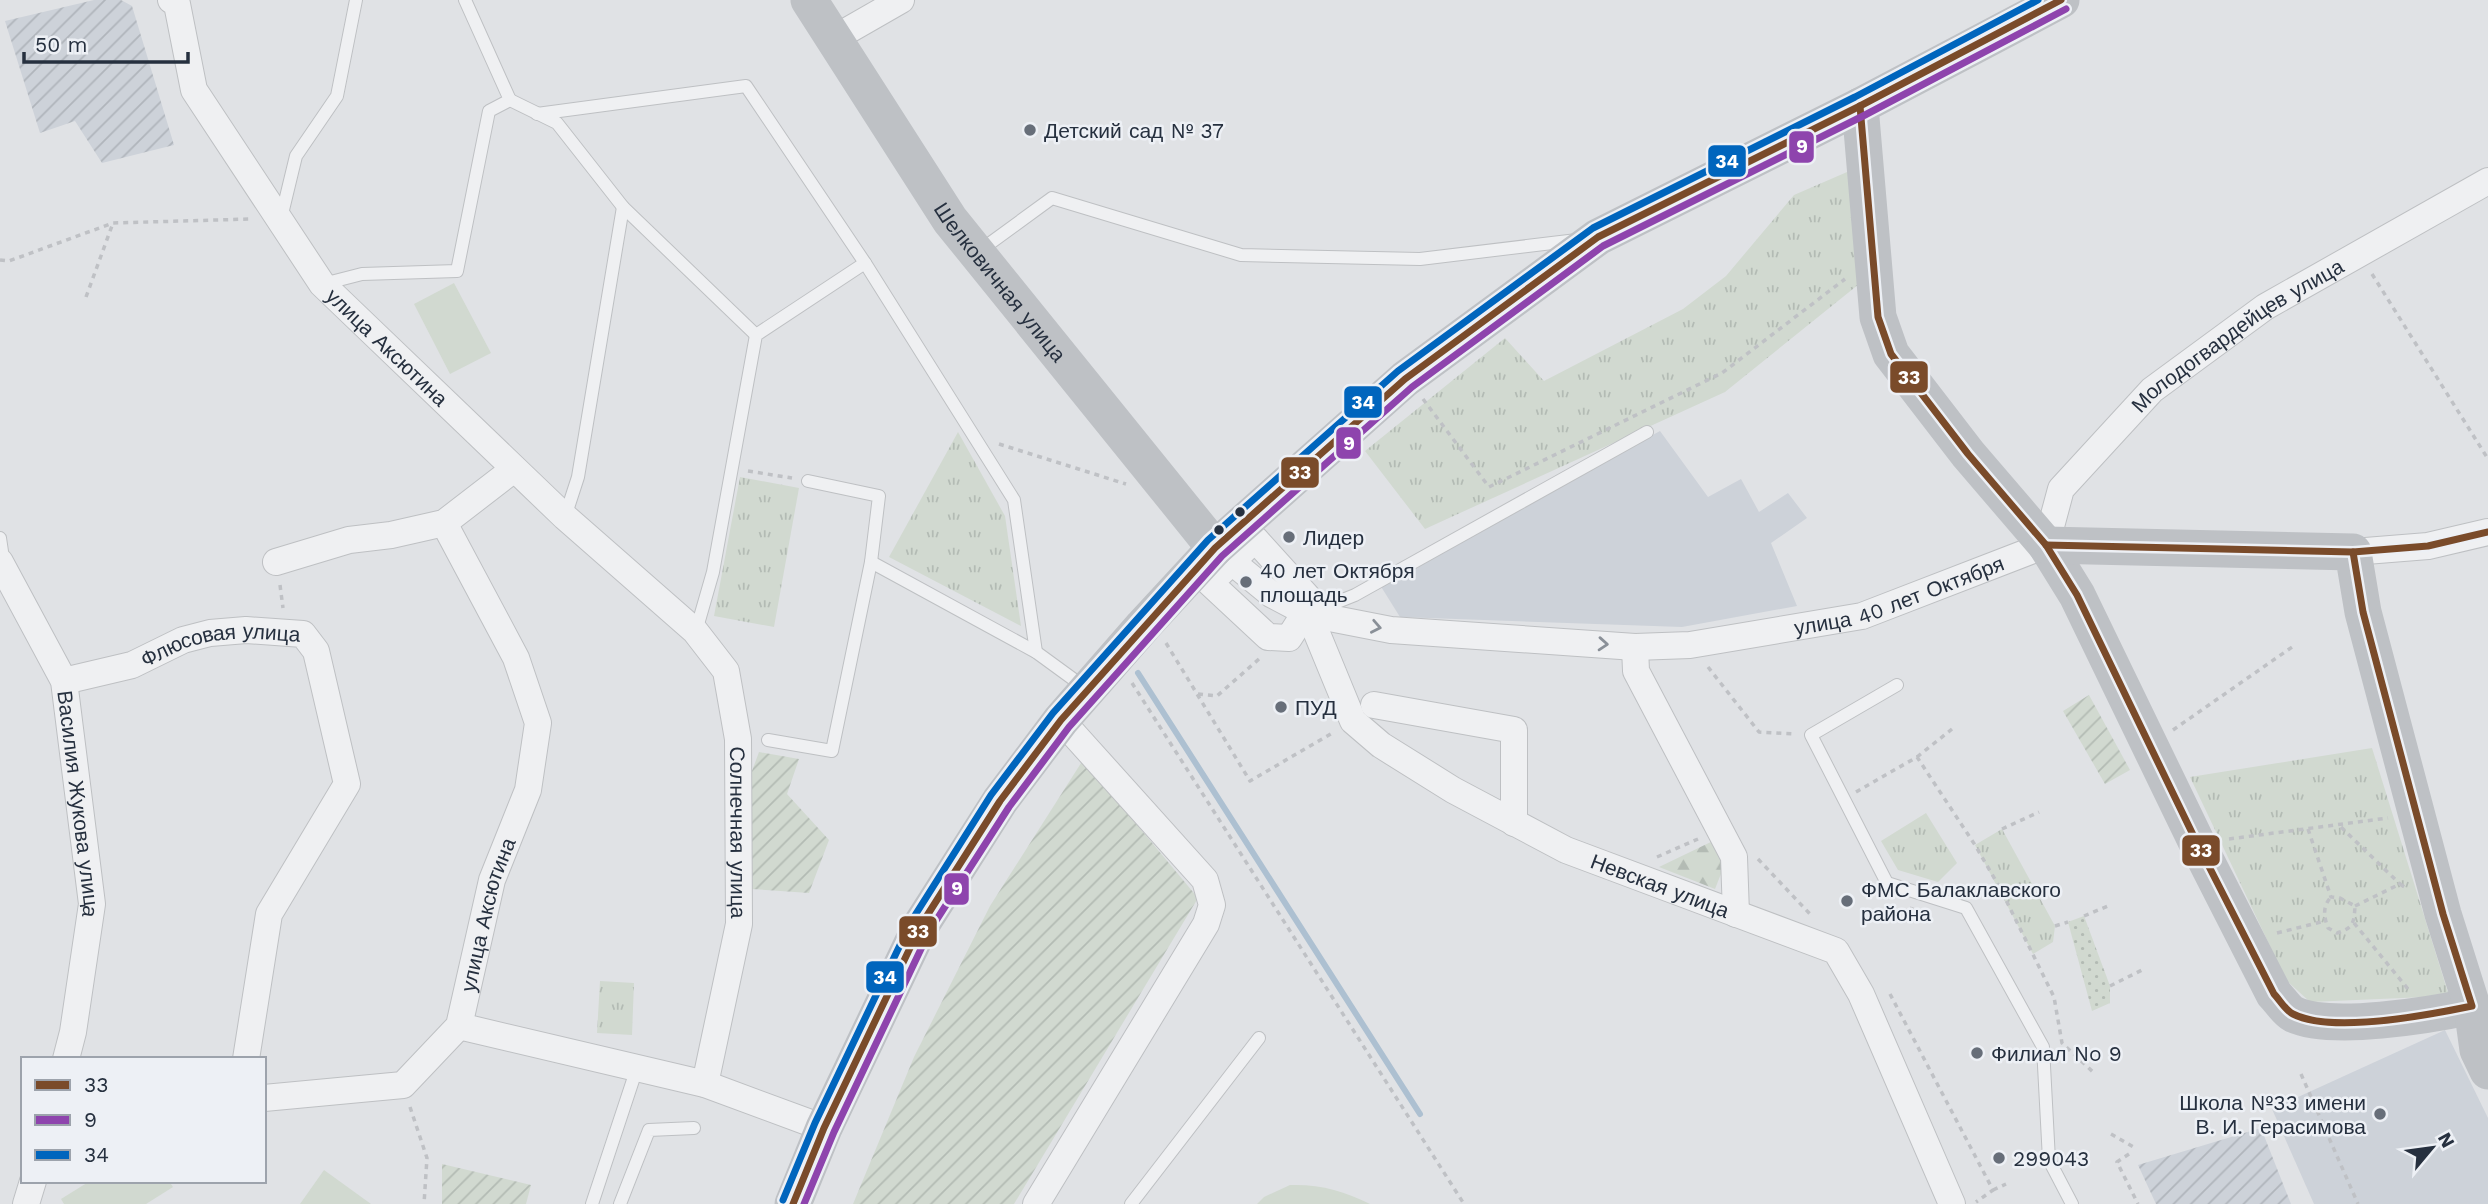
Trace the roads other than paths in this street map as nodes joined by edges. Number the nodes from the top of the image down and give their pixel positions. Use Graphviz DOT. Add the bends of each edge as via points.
graph roads {
  1 [pos="171,0"];
  2 [pos="356,0"];
  3 [pos="466,0"];
  4 [pos="809,0"];
  5 [pos="901,0"];
  6 [pos="2062,0"];
  7 [pos="833,38"];
  8 [pos="510,100"];
  9 [pos="1860,106"];
  10 [pos="537,114"];
  11 [pos="2488,181"];
  12 [pos="623,206"];
  13 [pos="281,218"];
  14 [pos="1598,237"];
  15 [pos="976,253"];
  16 [pos="865,263"];
  17 [pos="322,284"];
  18 [pos="756,335"];
  19 [pos="1647,432"];
  20 [pos="514,468"];
  21 [pos="808,481"];
  22 [pos="565,517"];
  23 [pos="444,523"];
  24 [pos="2488,532"];
  25 [pos="0,538"];
  26 [pos="2046,545"];
  27 [pos="2353,552"];
  28 [pos="1223,555"];
  29 [pos="276,562"];
  30 [pos="871,562"];
  31 [pos="2,566"];
  32 [pos="1307,613"];
  33 [pos="695,631"];
  34 [pos="1635,646"];
  35 [pos="1036,652"];
  36 [pos="64,681"];
  37 [pos="1897,685"];
  38 [pos="1087,690"];
  39 [pos="1364,713"];
  40 [pos="1061,720"];
  41 [pos="768,740"];
  42 [pos="1514,823"];
  43 [pos="1736,914"];
  44 [pos="2472,1006"];
  45 [pos="459,1026"];
  46 [pos="1259,1038"];
  47 [pos="2485,1056"];
  48 [pos="67,1057"];
  49 [pos="246,1057"];
  50 [pos="637,1068"];
  51 [pos="705,1084"];
  52 [pos="266,1098"];
  53 [pos="694,1128"];
  54 [pos="824,1128"];
  55 [pos="32,1183"];
  56 [pos="26,1204"];
  57 [pos="592,1204"];
  58 [pos="620,1204"];
  59 [pos="793,1204"];
  60 [pos="1036,1204"];
  61 [pos="1131,1204"];
  62 [pos="1952,1204"];
  63 [pos="2072,1204"];
  1 -- 13 [label="street, улица Аксютина" via="177,4 194,90"];
  2 -- 13 [label="lane" via="337,96 296,156"];
  3 -- 8 [label="lane"];
  4 -- 7 [label="main road, Шелковичная улица"];
  5 -- 7 [label="street"];
  6 -- 9 [label="main road"];
  7 -- 15 [label="main road, Шелковичная улица"];
  8 -- 10 [label="lane"];
  8 -- 17 [label="lane" via="489,111 457,271 362,274"];
  9 -- 14 [label="main road"];
  9 -- 26 [label="main road" via="1878,317 1891,354"];
  10 -- 12 [label="lane" via="557,123"];
  10 -- 16 [label="lane" via="747,86"];
  11 -- 26 [label="street, Молодогвардейцев улица" via="2265,307 2152,390 2061,489"];
  12 -- 18 [label="lane"];
  12 -- 22 [label="lane" via="578,477"];
  13 -- 17 [label="street, улица Аксютина"];
  14 -- 15 [label="lane" via="1420,259 1241,255 1052,198"];
  14 -- 28 [label="main road" via="1405,379"];
  15 -- 28 [label="main road, Шелковичная улица"];
  16 -- 18 [label="lane"];
  16 -- 35 [label="lane" via="1014,500"];
  17 -- 20 [label="street, улица Аксютина"];
  18 -- 33 [label="lane" via="713,572"];
  19 -- 32 [label="lane" via="1355,595"];
  20 -- 22 [label="street, улица Аксютина"];
  20 -- 23 [label="street"];
  21 -- 30 [label="lane" via="879,496"];
  22 -- 33 [label="street, улица Аксютина"];
  23 -- 29 [label="street" via="349,540"];
  23 -- 45 [label="street, улица Аксютина" via="516,658 538,723 528,790 492,880"];
  24 -- 27 [label="street, улица 40 лет Октября" via="2428,546"];
  25 -- 31 [label="lane"];
  26 -- 27 [label="main road, улица 40 лет Октября"];
  26 -- 34 [label="street, улица 40 лет Октября" via="1862,616 1690,645"];
  26 -- 44 [label="main road" via="2077,595 2274,994 2291,1013 2331,1021 2401,1019"];
  27 -- 44 [label="main road" via="2363,612"];
  28 -- 32 [label="street" via="1271,594"];
  28 -- 32 [label="street" via="1210,583 1268,637 1289,638"];
  28 -- 38 [label="main road"];
  30 -- 35 [label="lane"];
  30 -- 41 [label="lane" via="832,751"];
  31 -- 36 [label="street, Василия Жукова улица"];
  32 -- 34 [label="street, улица 40 лет Октября, one-way" via="1391,630"];
  32 -- 39 [label="street, Невская улица"];
  33 -- 51 [label="street, Солнечная улица" via="726,671 738,739 739,924"];
  34 -- 43 [label="street" via="1636,671 1734,857"];
  35 -- 38 [label="lane"];
  36 -- 48 [label="street, Василия Жукова улица" via="92,904"];
  36 -- 49 [label="street, Флюсовая улица" via="132,665 183,640 210,633 303,634 316,651 347,784 269,914"];
  37 -- 63 [label="lane" via="1811,734 1887,883 1966,908 2043,1047 2049,1160"];
  38 -- 40 [label="main road"];
  39 -- 42 [label="street, Невская улица" via="1381,745"];
  39 -- 42 [label="street" via="1514,730"];
  40 -- 54 [label="main road" via="1000,801 921,925"];
  40 -- 60 [label="street" via="1205,880 1212,905 1206,924"];
  42 -- 43 [label="street, Невская улица" via="1566,850"];
  43 -- 62 [label="street, Невская улица" via="1836,951 1861,994"];
  44 -- 47 [label="main road"];
  45 -- 50 [label="street"];
  45 -- 52 [label="street" via="403,1086"];
  46 -- 61 [label="lane"];
  50 -- 51 [label="street"];
  50 -- 57 [label="lane"];
  51 -- 54 [label="street"];
  53 -- 58 [label="lane" via="649,1130"];
  54 -- 59 [label="main road"];
  55 -- 56 [label="street"];
}
